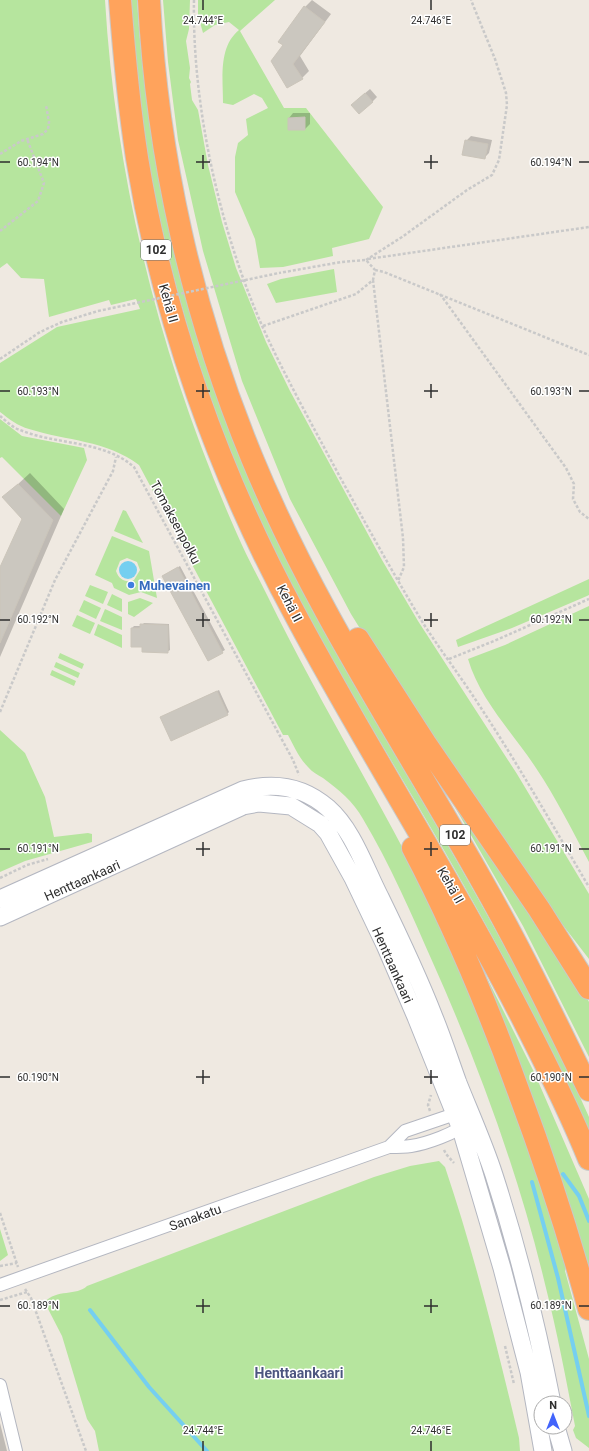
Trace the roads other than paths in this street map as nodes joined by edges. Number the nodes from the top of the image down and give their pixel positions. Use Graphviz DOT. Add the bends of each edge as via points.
graph roads {
  1 [pos="120,0"];
  2 [pos="149,0"];
  3 [pos="311,584"];
  4 [pos="389,780"];
  5 [pos="0,899"];
  6 [pos="0,917"];
  7 [pos="589,988"];
  8 [pos="589,1090"];
  9 [pos="462,1119"];
  10 [pos="390,1148"];
  11 [pos="589,1160"];
  12 [pos="0,1286"];
  13 [pos="589,1309"];
  14 [pos="0,1385"];
  15 [pos="550,1395"];
  16 [pos="558,1435"];
  17 [pos="16,1451"];
  18 [pos="543,1451"];
  19 [pos="563,1451"];
  1 -- 4 [label="highway, Kehä II / 102" via="125,68 137,159 161,273 180,343 234,490 296,616"];
  2 -- 3 [label="highway, Kehä II / 102" via="162,139 180,229 214,353 252,458"];
  3 -- 7 [label="highway" via="344,619 539,909"];
  3 -- 8 [label="highway, Kehä II / 102" via="529,967"];
  4 -- 11 [label="highway, Kehä II / 102" via="462,903 503,980 545,1062"];
  4 -- 13 [label="highway" via="392,809 460,943 497,1033 552,1187"];
  5 -- 9 [label="main road, Henttaankaari" via="243,790 276,785 297,789 330,809 350,836 435,1018"];
  6 -- 9 [label="main road, Henttaankaari" via="243,806 258,803 291,806 320,824 353,878"];
  9 -- 10 [label="street, Sanakatu" via="412,1146"];
  9 -- 10 [label="street" via="404,1131"];
  9 -- 15 [label="main road, Henttaankaari" via="494,1174"];
  9 -- 18 [label="main road, Henttaankaari" via="529,1372"];
  10 -- 12 [label="street, Sanakatu"];
  14 -- 17 [label="street"];
  16 -- 19 [label="main road"];
}
